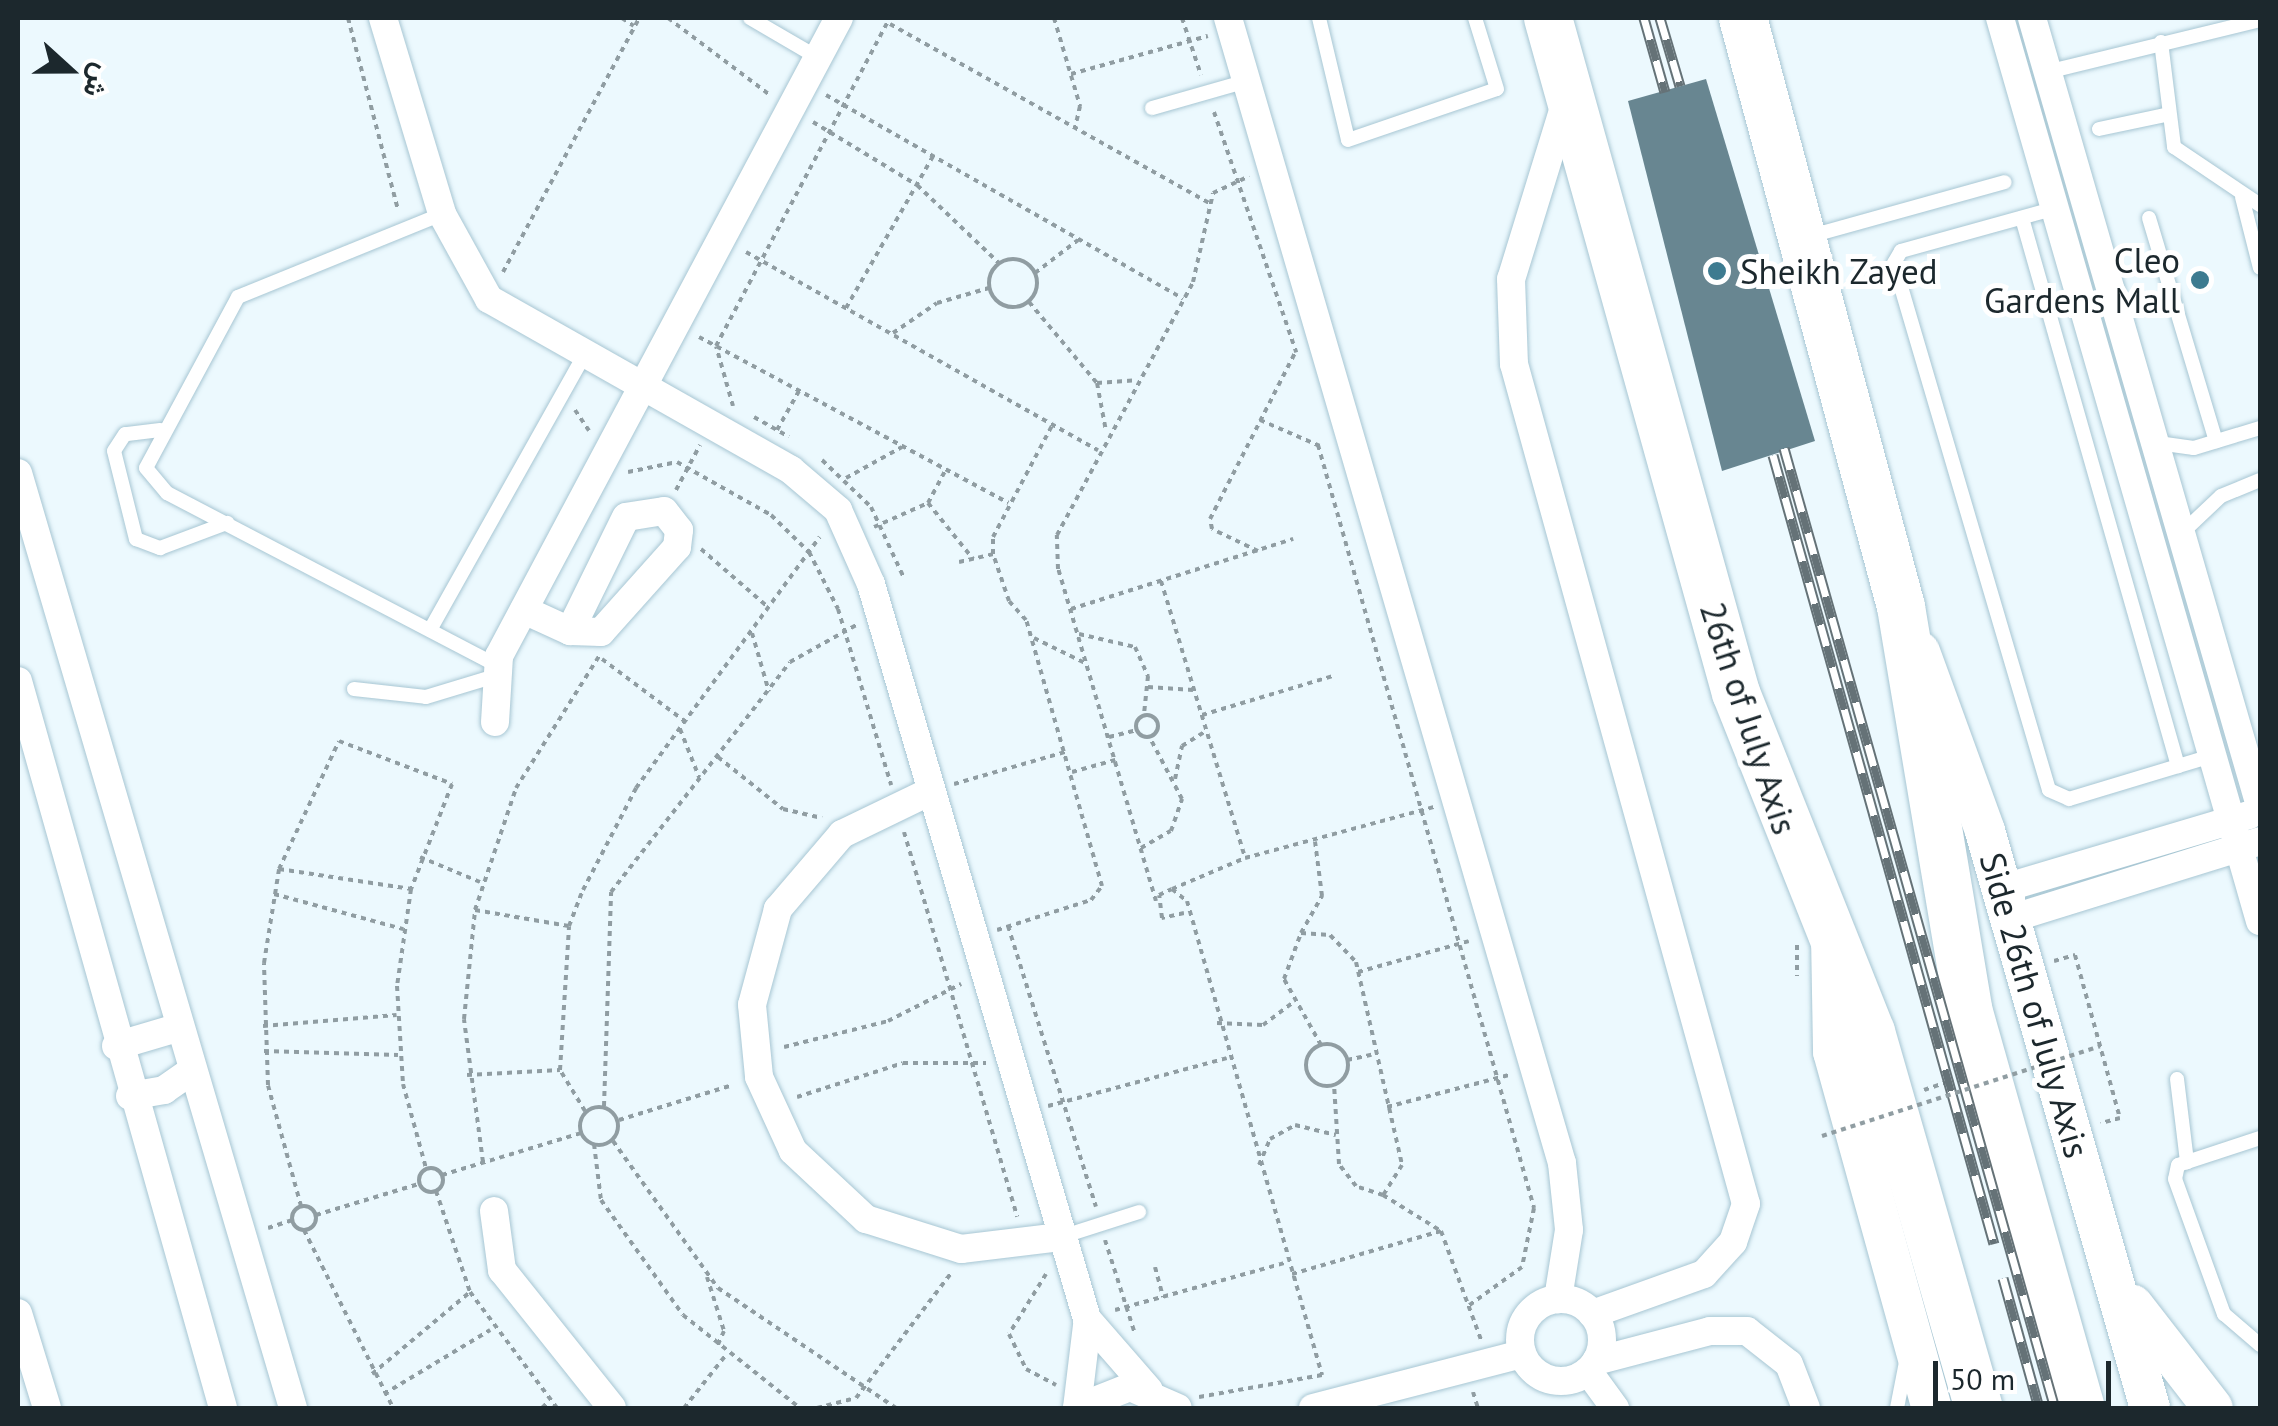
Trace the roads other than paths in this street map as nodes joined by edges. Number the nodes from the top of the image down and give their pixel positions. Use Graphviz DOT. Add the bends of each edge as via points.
graph roads {
  1 [pos="382,18"];
  2 [pos="750,18"];
  3 [pos="839,18"];
  4 [pos="1319,18"];
  5 [pos="1475,18"];
  6 [pos="1548,18"];
  7 [pos="1743,18"];
  8 [pos="2000,18"];
  9 [pos="2032,18"];
  10 [pos="2260,20"];
  11 [pos="1230,24"];
  12 [pos="2161,42"];
  13 [pos="823,60"];
  14 [pos="1247,80"];
  15 [pos="2050,82"];
  16 [pos="1568,92"];
  17 [pos="2024,100"];
  18 [pos="1152,108"];
  19 [pos="2165,115"];
  20 [pos="2099,129"];
  21 [pos="2005,182"];
  22 [pos="2242,198"];
  23 [pos="2260,205"];
  24 [pos="2056,208"];
  25 [pos="442,214"];
  26 [pos="2022,218"];
  27 [pos="2149,218"];
  28 [pos="1806,237"];
  29 [pos="2260,268"];
  30 [pos="582,357"];
  31 [pos="643,388"];
  32 [pos="2260,428"];
  33 [pos="160,430"];
  34 [pos="2216,441"];
  35 [pos="2158,443"];
  36 [pos="18,473"];
  37 [pos="2260,480"];
  38 [pos="227,523"];
  39 [pos="2183,532"];
  40 [pos="1900,607"];
  41 [pos="524,610"];
  42 [pos="430,630"];
  43 [pos="570,631"];
  44 [pos="494,671"];
  45 [pos="18,681"];
  46 [pos="354,689"];
  47 [pos="496,722"];
  48 [pos="2244,748"];
  49 [pos="2213,756"];
  50 [pos="2178,766"];
  51 [pos="930,791"];
  52 [pos="2260,809"];
  53 [pos="2244,836"];
  54 [pos="2006,904"];
  55 [pos="2260,921"];
  56 [pos="1832,935"];
  57 [pos="180,1027"];
  58 [pos="116,1046"];
  59 [pos="193,1070"];
  60 [pos="2177,1079"];
  61 [pos="130,1096"];
  62 [pos="2260,1138"];
  63 [pos="2187,1162"];
  64 [pos="494,1211"];
  65 [pos="1139,1212"];
  66 [pos="1062,1244"];
  67 [pos="2113,1274"];
  68 [pos="1558,1299"];
  69 [pos="18,1312"];
  70 [pos="1592,1314"];
  71 [pos="1087,1318"];
  72 [pos="1914,1343"];
  73 [pos="2260,1344"];
  74 [pos="1522,1354"];
  75 [pos="1592,1366"];
  76 [pos="1174,1402"];
  77 [pos="1078,1405"];
  78 [pos="1321,1406"];
  79 [pos="46,1408"];
  80 [pos="223,1408"];
  81 [pos="293,1408"];
  82 [pos="612,1408"];
  83 [pos="1616,1408"];
  84 [pos="1806,1408"];
  85 [pos="1897,1408"];
  86 [pos="1932,1408"];
  87 [pos="1979,1408"];
  88 [pos="2081,1408"];
  89 [pos="2150,1408"];
  90 [pos="2212,1408"];
  1 -- 25 [label="street"];
  2 -- 13 [label="lane"];
  3 -- 13 [label="street"];
  4 -- 5 [label="lane" via="1348,140 1497,89"];
  6 -- 16 [label="highway, 26th of July Axis"];
  7 -- 28 [label="highway"];
  8 -- 17 [label="street"];
  9 -- 15 [label="street"];
  10 -- 12 [label="lane"];
  11 -- 14 [label="street"];
  12 -- 15 [label="lane"];
  12 -- 19 [label="lane"];
  13 -- 31 [label="street" via="809,85 784,104 724,240"];
  14 -- 18 [label="lane"];
  14 -- 68 [label="street" via="1535,1068 1568,1206"];
  15 -- 17 [label="street"];
  15 -- 35 [label="street"];
  16 -- 56 [label="highway, 26th of July Axis" via="1736,693"];
  16 -- 70 [label="street" via="1512,279 1514,364 1746,1204 1733,1242 1704,1274"];
  17 -- 24 [label="street"];
  19 -- 20 [label="lane"];
  19 -- 22 [label="lane" via="2181,156"];
  21 -- 28 [label="lane"];
  22 -- 23 [label="lane"];
  22 -- 29 [label="lane"];
  24 -- 26 [label="lane"];
  24 -- 49 [label="street"];
  25 -- 30 [label="street" via="489,299"];
  25 -- 33 [label="lane" via="238,297"];
  26 -- 50 [label="lane"];
  26 -- 50 [label="lane" via="1902,251 1894,263 2049,790 2070,798"];
  27 -- 34 [label="lane"];
  28 -- 40 [label="highway"];
  30 -- 31 [label="street"];
  30 -- 42 [label="lane"];
  31 -- 41 [label="street"];
  31 -- 51 [label="street" via="837,494 880,614"];
  32 -- 34 [label="lane"];
  33 -- 38 [label="lane" via="148,476"];
  33 -- 38 [label="lane" via="125,434 114,451 136,540 160,548"];
  34 -- 35 [label="lane"];
  35 -- 39 [label="street"];
  36 -- 57 [label="street"];
  37 -- 39 [label="lane" via="2221,496"];
  38 -- 42 [label="lane"];
  39 -- 48 [label="street"];
  40 -- 54 [label="main road, Side 26th of July Axis"];
  40 -- 88 [label="highway" via="1957,959"];
  41 -- 43 [label="street"];
  41 -- 44 [label="street"];
  42 -- 44 [label="lane"];
  43 -- 43 [label="street" via="626,516 672,521 677,547 600,644"];
  44 -- 46 [label="lane" via="426,696"];
  44 -- 47 [label="street"];
  45 -- 58 [label="street"];
  48 -- 49 [label="lane"];
  48 -- 52 [label="street"];
  49 -- 50 [label="lane"];
  49 -- 53 [label="street"];
  51 -- 66 [label="street"];
  51 -- 66 [label="street" via="842,834 806,868 772,925 752,1005 757,1066 793,1150 866,1219 961,1249"];
  52 -- 53 [label="street"];
  53 -- 54 [label="street"];
  53 -- 55 [label="street"];
  54 -- 67 [label="main road, Side 26th of July Axis"];
  56 -- 72 [label="main road" via="1833,1052"];
  56 -- 87 [label="highway, 26th of July Axis" via="1892,1100"];
  57 -- 58 [label="street"];
  57 -- 59 [label="street"];
  58 -- 61 [label="street"];
  59 -- 61 [label="street" via="164,1090"];
  59 -- 81 [label="street"];
  60 -- 63 [label="lane"];
  61 -- 80 [label="street"];
  62 -- 63 [label="lane"];
  63 -- 73 [label="lane" via="2175,1179 2224,1314"];
  64 -- 82 [label="street" via="502,1270"];
  65 -- 66 [label="lane"];
  66 -- 71 [label="street"];
  67 -- 89 [label="main road, Side 26th of July Axis"];
  67 -- 90 [label="main road"];
  68 -- 70 [label="street"];
  68 -- 74 [label="street" via="1526,1318"];
  69 -- 79 [label="street"];
  70 -- 75 [label="street" via="1602,1337"];
  71 -- 76 [label="street"];
  71 -- 77 [label="street"];
  72 -- 85 [label="lane"];
  72 -- 86 [label="main road"];
  74 -- 75 [label="street" via="1546,1378"];
  74 -- 78 [label="street"];
  75 -- 83 [label="street"];
  75 -- 84 [label="street" via="1710,1331 1747,1331 1789,1364"];
  76 -- 77 [label="street" via="1110,1389"];
}
